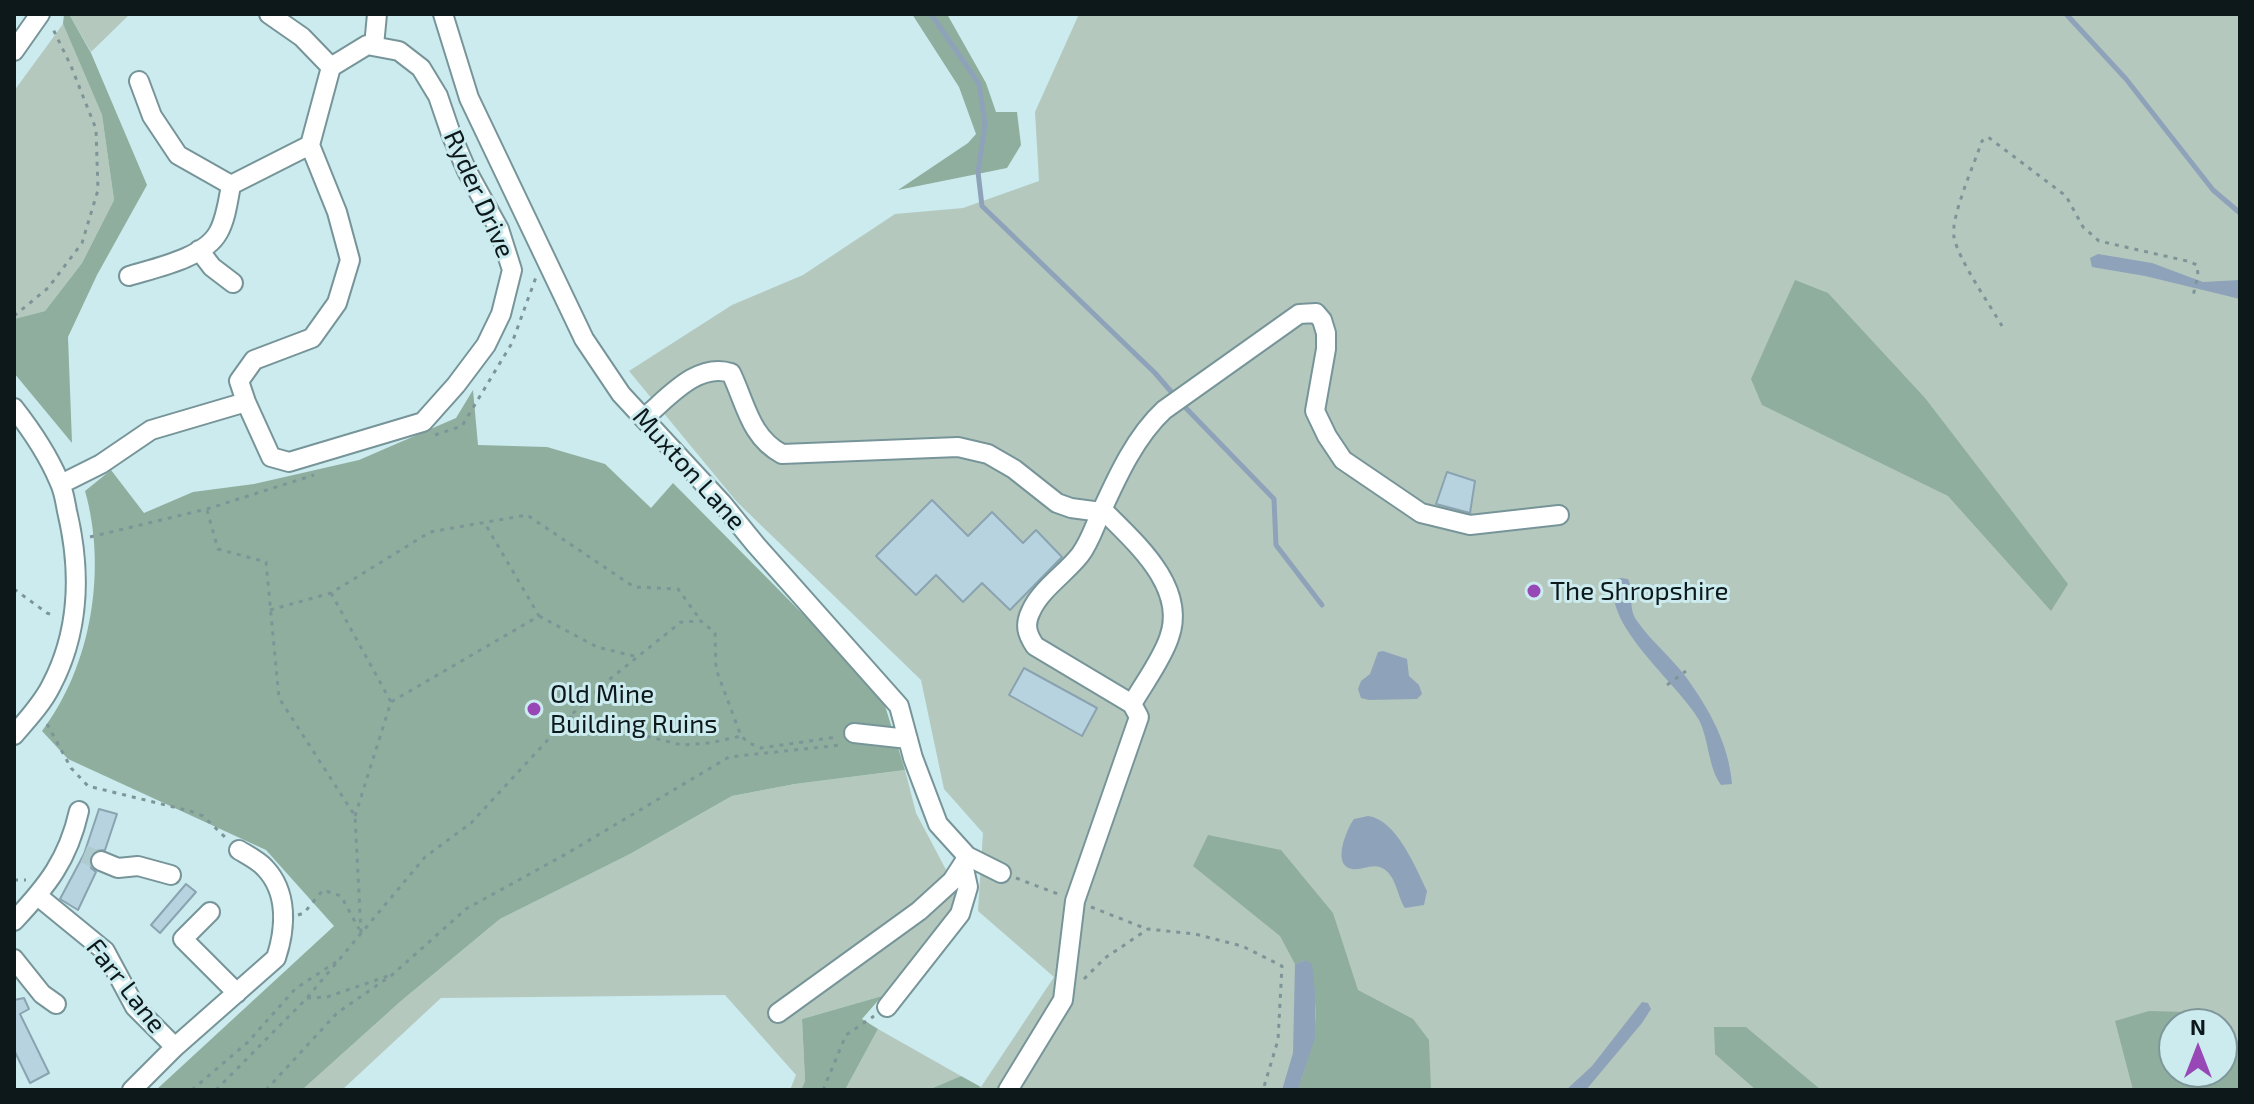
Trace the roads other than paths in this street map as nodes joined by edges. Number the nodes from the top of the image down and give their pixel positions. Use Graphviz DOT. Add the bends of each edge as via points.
graph roads {
  1 [pos="269,14"];
  2 [pos="377,14"];
  3 [pos="443,14"];
  4 [pos="44,17"];
  5 [pos="374,46"];
  6 [pos="14,51"];
  7 [pos="331,67"];
  8 [pos="139,81"];
  9 [pos="310,145"];
  10 [pos="231,185"];
  11 [pos="199,250"];
  12 [pos="129,276"];
  13 [pos="233,283"];
  14 [pos="246,402"];
  15 [pos="14,408"];
  16 [pos="645,417"];
  17 [pos="61,484"];
  18 [pos="1101,512"];
  19 [pos="1559,515"];
  20 [pos="1132,704"];
  21 [pos="14,735"];
  22 [pos="854,738"];
  23 [pos="908,739"];
  24 [pos="79,811"];
  25 [pos="239,850"];
  26 [pos="84,855"];
  27 [pos="965,860"];
  28 [pos="1001,873"];
  29 [pos="171,875"];
  30 [pos="39,897"];
  31 [pos="210,912"];
  32 [pos="14,921"];
  33 [pos="14,959"];
  34 [pos="230,999"];
  35 [pos="56,1004"];
  36 [pos="887,1007"];
  37 [pos="778,1013"];
  38 [pos="175,1047"];
  39 [pos="132,1090"];
  40 [pos="1008,1090"];
  1 -- 7 [label="street"];
  2 -- 5 [label="street"];
  3 -- 16 [label="street, Muxton Lane" via="469,98 584,339 621,394"];
  4 -- 6 [label="street"];
  5 -- 7 [label="street"];
  5 -- 14 [label="street, Ryder Drive" via="399,51 421,68 438,96 467,171 499,229 512,270 501,314 486,345 423,422 289,462 271,457"];
  7 -- 9 [label="street"];
  8 -- 10 [label="street" via="152,116 178,155"];
  9 -- 10 [label="street"];
  9 -- 14 [label="street, Ryder Drive" via="350,260 337,303 312,338 254,360 239,381"];
  10 -- 11 [label="street" via="217,236"];
  11 -- 12 [label="street"];
  11 -- 13 [label="street"];
  14 -- 17 [label="street" via="151,430"];
  15 -- 17 [label="street"];
  16 -- 18 [label="street" via="684,382 724,371 731,373 756,432 782,454 958,447 988,454 1057,503"];
  16 -- 23 [label="street, Muxton Lane" via="899,706"];
  17 -- 21 [label="street" via="74,539 74,623 55,677"];
  18 -- 19 [label="street" via="1157,416 1307,312 1316,313 1326,333 1315,411 1343,460 1421,513 1470,525"];
  18 -- 20 [label="street" via="1148,556 1172,608 1169,638"];
  18 -- 20 [label="street" via="1081,554 1042,595 1026,626 1035,646"];
  20 -- 40 [label="street" via="1139,717 1075,901 1063,1000"];
  22 -- 23 [label="street"];
  23 -- 27 [label="street, Muxton Lane" via="938,824"];
  24 -- 26 [label="street"];
  25 -- 34 [label="street" via="265,868 283,900 283,918 276,958"];
  26 -- 29 [label="street" via="118,868 138,866"];
  26 -- 30 [label="street"];
  27 -- 28 [label="street, Muxton Lane"];
  27 -- 36 [label="street" via="968,887 960,914"];
  27 -- 37 [label="street" via="952,881 919,911"];
  30 -- 32 [label="street"];
  30 -- 38 [label="street, Farr Lane" via="105,951 135,1007"];
  31 -- 34 [label="street" via="183,939"];
  33 -- 35 [label="street"];
  34 -- 38 [label="street"];
  38 -- 39 [label="street"];
}
